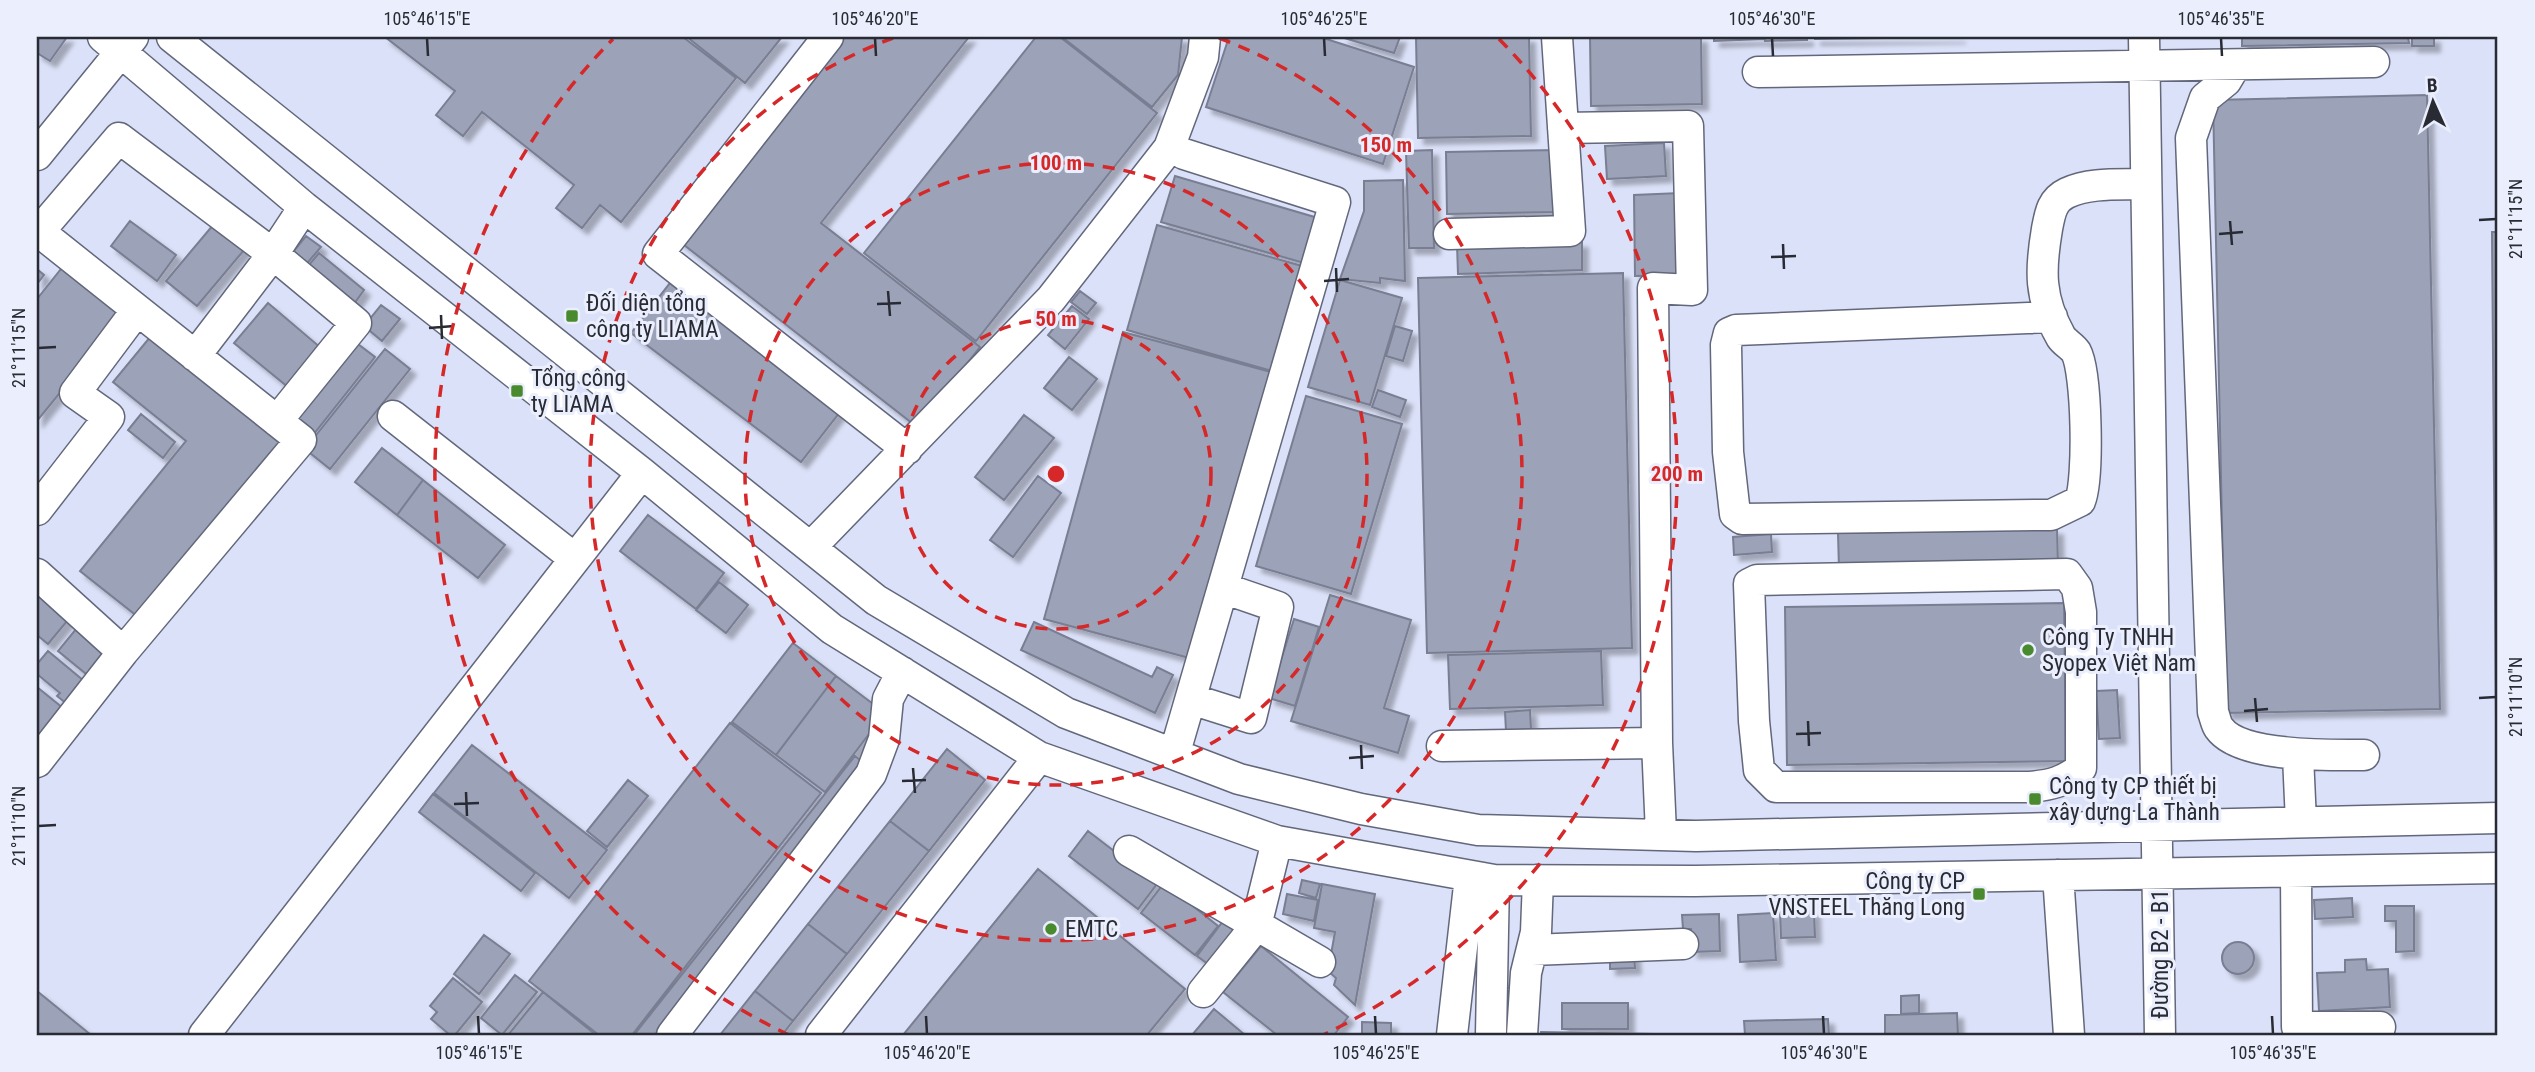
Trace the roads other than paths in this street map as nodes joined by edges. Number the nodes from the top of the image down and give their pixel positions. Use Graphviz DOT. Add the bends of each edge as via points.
graph roads {
  1 [pos="172,37"];
  2 [pos="828,37"];
  3 [pos="1205,37"];
  4 [pos="1557,37"];
  5 [pos="2144,37"];
  6 [pos="120,42"];
  7 [pos="2374,62"];
  8 [pos="2235,66"];
  9 [pos="2144,68"];
  10 [pos="1758,72"];
  11 [pos="1563,128"];
  12 [pos="1184,154"];
  13 [pos="37,155"];
  14 [pos="2146,184"];
  15 [pos="304,207"];
  16 [pos="37,232"];
  17 [pos="1450,234"];
  18 [pos="273,254"];
  19 [pos="137,310"];
  20 [pos="2052,317"];
  21 [pos="195,356"];
  22 [pos="393,415"];
  23 [pos="277,421"];
  24 [pos="907,449"];
  25 [pos="642,473"];
  26 [pos="37,510"];
  27 [pos="811,547"];
  28 [pos="574,558"];
  29 [pos="37,574"];
  30 [pos="1223,588"];
  31 [pos="123,652"];
  32 [pos="902,672"];
  33 [pos="1191,699"];
  34 [pos="1657,743"];
  35 [pos="1442,746"];
  36 [pos="1175,752"];
  37 [pos="2364,755"];
  38 [pos="2298,756"];
  39 [pos="1039,757"];
  40 [pos="37,762"];
  41 [pos="1759,769"];
  42 [pos="2498,818"];
  43 [pos="2301,822"];
  44 [pos="2157,826"];
  45 [pos="1661,833"];
  46 [pos="1277,841"];
  47 [pos="1129,851"];
  48 [pos="2498,868"];
  49 [pos="2160,872"];
  50 [pos="2296,872"];
  51 [pos="2058,875"];
  52 [pos="1482,878"];
  53 [pos="1538,880"];
  54 [pos="1256,926"];
  55 [pos="1683,944"];
  56 [pos="1532,950"];
  57 [pos="1320,962"];
  58 [pos="1203,992"];
  59 [pos="2362,1030"];
  60 [pos="2297,1031"];
  61 [pos="204,1035"];
  62 [pos="672,1035"];
  63 [pos="821,1035"];
  64 [pos="1452,1035"];
  65 [pos="1491,1035"];
  66 [pos="1522,1035"];
  67 [pos="2068,1035"];
  68 [pos="2160,1035"];
  1 -- 27 [label="street"];
  2 -- 24 [label="street" via="658,254"];
  3 -- 24 [label="street" via="1203,57 1169,148 1051,299"];
  4 -- 11 [label="street"];
  5 -- 9 [label="street, Đường B2 - B1"];
  6 -- 13 [label="street"];
  6 -- 15 [label="street"];
  7 -- 8 [label="street"];
  8 -- 9 [label="street"];
  8 -- 38 [label="street" via="2206,98 2191,138 2213,712 2219,728 2231,738"];
  9 -- 10 [label="street"];
  9 -- 14 [label="street, Đường B2 - B1"];
  11 -- 17 [label="street" via="1570,231"];
  11 -- 34 [label="street" via="1688,126 1692,290 1653,288"];
  12 -- 30 [label="street" via="1335,202"];
  14 -- 20 [label="street" via="2094,185 2066,194 2053,204 2040,274"];
  14 -- 44 [label="street, Đường B2 - B1"];
  15 -- 18 [label="street"];
  15 -- 25 [label="street"];
  16 -- 18 [label="street" via="119,138"];
  16 -- 19 [label="street"];
  18 -- 21 [label="street"];
  18 -- 23 [label="street" via="356,323"];
  19 -- 21 [label="street"];
  19 -- 26 [label="street" via="75,393 109,417"];
  20 -- 20 [label="street" via="1736,330 1728,334 1728,452 1735,514 1742,519 2038,515 2080,501 2085,489 2086,439 2077,353 2062,339"];
  21 -- 23 [label="street"];
  22 -- 28 [label="street"];
  23 -- 31 [label="street" via="301,440"];
  24 -- 27 [label="street"];
  25 -- 28 [label="street"];
  25 -- 32 [label="street" via="832,629"];
  27 -- 36 [label="street" via="876,600 1066,713"];
  28 -- 61 [label="street"];
  29 -- 31 [label="street"];
  30 -- 33 [label="street"];
  30 -- 33 [label="street" via="1279,607 1251,718"];
  31 -- 40 [label="street"];
  32 -- 39 [label="street"];
  32 -- 62 [label="street" via="888,699 884,739 871,774"];
  33 -- 36 [label="street"];
  34 -- 35 [label="street"];
  34 -- 45 [label="street"];
  36 -- 45 [label="street" via="1239,779 1361,809 1478,830"];
  37 -- 38 [label="street"];
  38 -- 43 [label="street"];
  39 -- 46 [label="street"];
  39 -- 63 [label="street"];
  41 -- 41 [label="street" via="1752,583 1757,580 2067,574 2077,588 2081,768 2069,778 2030,787 1776,787"];
  42 -- 43 [label="street"];
  43 -- 44 [label="street"];
  44 -- 45 [label="street"];
  44 -- 49 [label="street, Đường B2 - B1"];
  46 -- 52 [label="street"];
  46 -- 54 [label="street"];
  47 -- 54 [label="street"];
  48 -- 50 [label="street"];
  49 -- 50 [label="street"];
  49 -- 51 [label="street"];
  49 -- 68 [label="street, Đường B2 - B1"];
  50 -- 60 [label="street"];
  51 -- 53 [label="street"];
  51 -- 67 [label="street"];
  52 -- 53 [label="street"];
  52 -- 64 [label="street"];
  52 -- 65 [label="street"];
  53 -- 56 [label="street"];
  54 -- 57 [label="street"];
  54 -- 58 [label="street"];
  55 -- 56 [label="street"];
  56 -- 66 [label="street"];
  59 -- 60 [label="street"];
}
